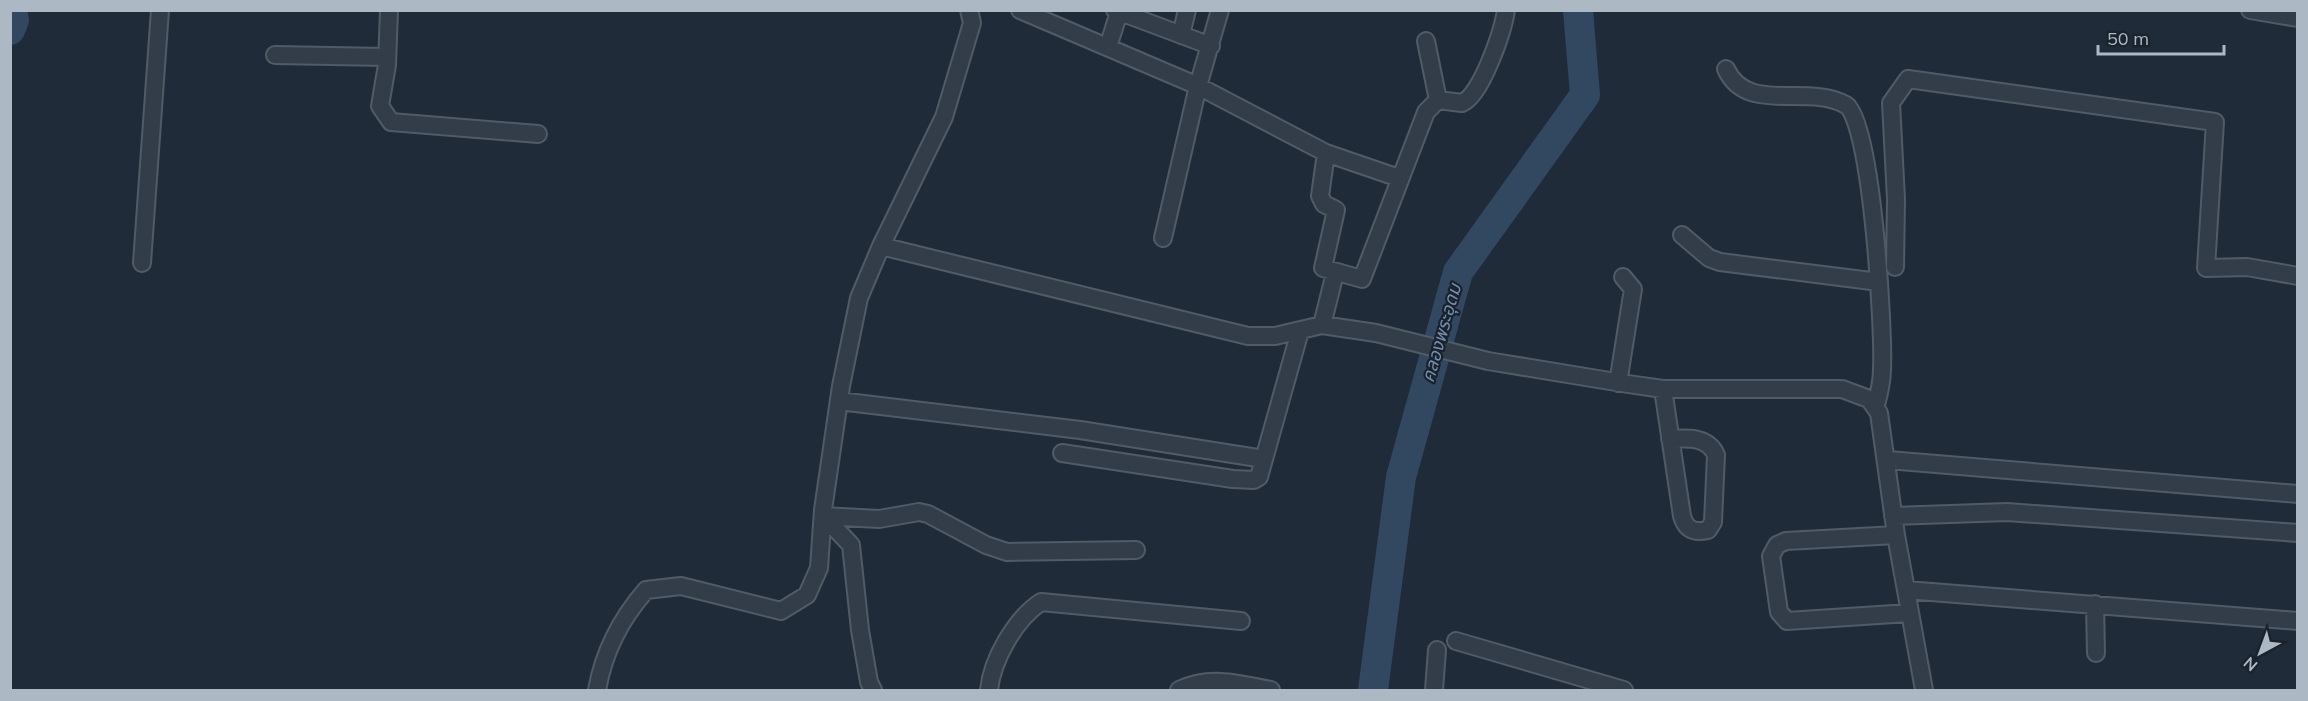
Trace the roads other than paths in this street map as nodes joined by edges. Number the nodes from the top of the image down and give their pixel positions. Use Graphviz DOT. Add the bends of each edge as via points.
graph roads {
  1 [pos="160,10"];
  2 [pos="389,10"];
  3 [pos="969,10"];
  4 [pos="1187,10"];
  5 [pos="1220,10"];
  6 [pos="1506,10"];
  7 [pos="2250,10"];
  8 [pos="1025,11"];
  9 [pos="1117,11"];
  10 [pos="1143,16"];
  11 [pos="2298,18"];
  12 [pos="1181,35"];
  13 [pos="1426,41"];
  14 [pos="1210,46"];
  15 [pos="1108,47"];
  16 [pos="275,55"];
  17 [pos="387,57"];
  18 [pos="1726,69"];
  19 [pos="1198,86"];
  20 [pos="1438,100"];
  21 [pos="538,134"];
  22 [pos="1326,153"];
  23 [pos="1399,178"];
  24 [pos="1682,235"];
  25 [pos="1163,237"];
  26 [pos="881,246"];
  27 [pos="142,263"];
  28 [pos="1896,267"];
  29 [pos="1335,273"];
  30 [pos="2298,276"];
  31 [pos="1623,277"];
  32 [pos="1879,282"];
  33 [pos="1322,325"];
  34 [pos="1300,331"];
  35 [pos="1618,383"];
  36 [pos="1663,388"];
  37 [pos="839,401"];
  38 [pos="1876,405"];
  39 [pos="1670,439"];
  40 [pos="1062,453"];
  41 [pos="1264,459"];
  42 [pos="1888,460"];
  43 [pos="2298,494"];
  44 [pos="1893,516"];
  45 [pos="822,523"];
  46 [pos="2298,533"];
  47 [pos="1896,535"];
  48 [pos="1136,550"];
  49 [pos="1906,590"];
  50 [pos="2095,604"];
  51 [pos="1909,613"];
  52 [pos="1241,621"];
  53 [pos="2298,621"];
  54 [pos="1456,641"];
  55 [pos="1437,650"];
  56 [pos="2096,653"];
  57 [pos="597,690"];
  58 [pos="873,690"];
  59 [pos="989,690"];
  60 [pos="1179,690"];
  61 [pos="1270,690"];
  62 [pos="1434,690"];
  63 [pos="1624,690"];
  64 [pos="1924,690"];
  1 -- 27 [label="street"];
  2 -- 17 [label="street"];
  3 -- 26 [label="street" via="972,22 944,117"];
  4 -- 12 [label="street"];
  5 -- 14 [label="street"];
  6 -- 20 [label="street" via="1503,30 1473,94 1462,103"];
  7 -- 11 [label="street"];
  8 -- 15 [label="street"];
  9 -- 10 [label="street"];
  9 -- 15 [label="street"];
  10 -- 12 [label="street"];
  12 -- 14 [label="street"];
  13 -- 20 [label="street"];
  14 -- 19 [label="street"];
  15 -- 19 [label="street"];
  16 -- 17 [label="street"];
  17 -- 21 [label="street" via="380,106 391,122"];
  18 -- 32 [label="street" via="1732,83 1749,92 1811,95 1848,106 1858,123 1865,150"];
  19 -- 22 [label="street"];
  19 -- 25 [label="street"];
  20 -- 23 [label="street" via="1426,112"];
  22 -- 23 [label="street"];
  22 -- 29 [label="street" via="1320,196 1324,204 1336,210 1323,268"];
  23 -- 29 [label="street" via="1364,276 1357,279"];
  24 -- 32 [label="street" via="1709,258 1720,262"];
  26 -- 34 [label="street" via="1248,336"];
  26 -- 37 [label="street" via="859,298"];
  28 -- 30 [label="street" via="1891,103 1908,79 2215,122 2206,268 2247,267"];
  29 -- 33 [label="street"];
  31 -- 35 [label="street" via="1633,289"];
  32 -- 38 [label="street" via="1882,369"];
  33 -- 34 [label="street"];
  33 -- 35 [label="street" via="1376,333 1488,361"];
  34 -- 41 [label="street"];
  35 -- 36 [label="street"];
  36 -- 38 [label="street" via="1842,389"];
  36 -- 39 [label="street"];
  37 -- 41 [label="street" via="1080,430"];
  37 -- 45 [label="street"];
  38 -- 42 [label="street"];
  39 -- 39 [label="street" via="1684,525 1699,532 1708,530 1713,522 1716,455 1703,441"];
  40 -- 41 [label="street" via="1254,480 1259,477"];
  42 -- 43 [label="street"];
  42 -- 44 [label="street"];
  44 -- 46 [label="street" via="2007,512"];
  44 -- 47 [label="street"];
  45 -- 48 [label="street" via="919,512 1007,552"];
  45 -- 57 [label="street" via="819,568 807,595 781,612 681,586 646,590 625,614 601,667"];
  45 -- 58 [label="street" via="832,525 851,545 860,630"];
  47 -- 49 [label="street"];
  47 -- 51 [label="street" via="1786,541 1777,545 1771,556 1779,612 1787,621"];
  49 -- 50 [label="street"];
  49 -- 51 [label="street"];
  50 -- 53 [label="street"];
  50 -- 56 [label="street"];
  51 -- 64 [label="street"];
  52 -- 59 [label="street" via="1041,602 1023,618 1010,638 993,668"];
  54 -- 63 [label="street"];
  55 -- 62 [label="street"];
  60 -- 61 [label="street" via="1196,682 1223,681"];
}
